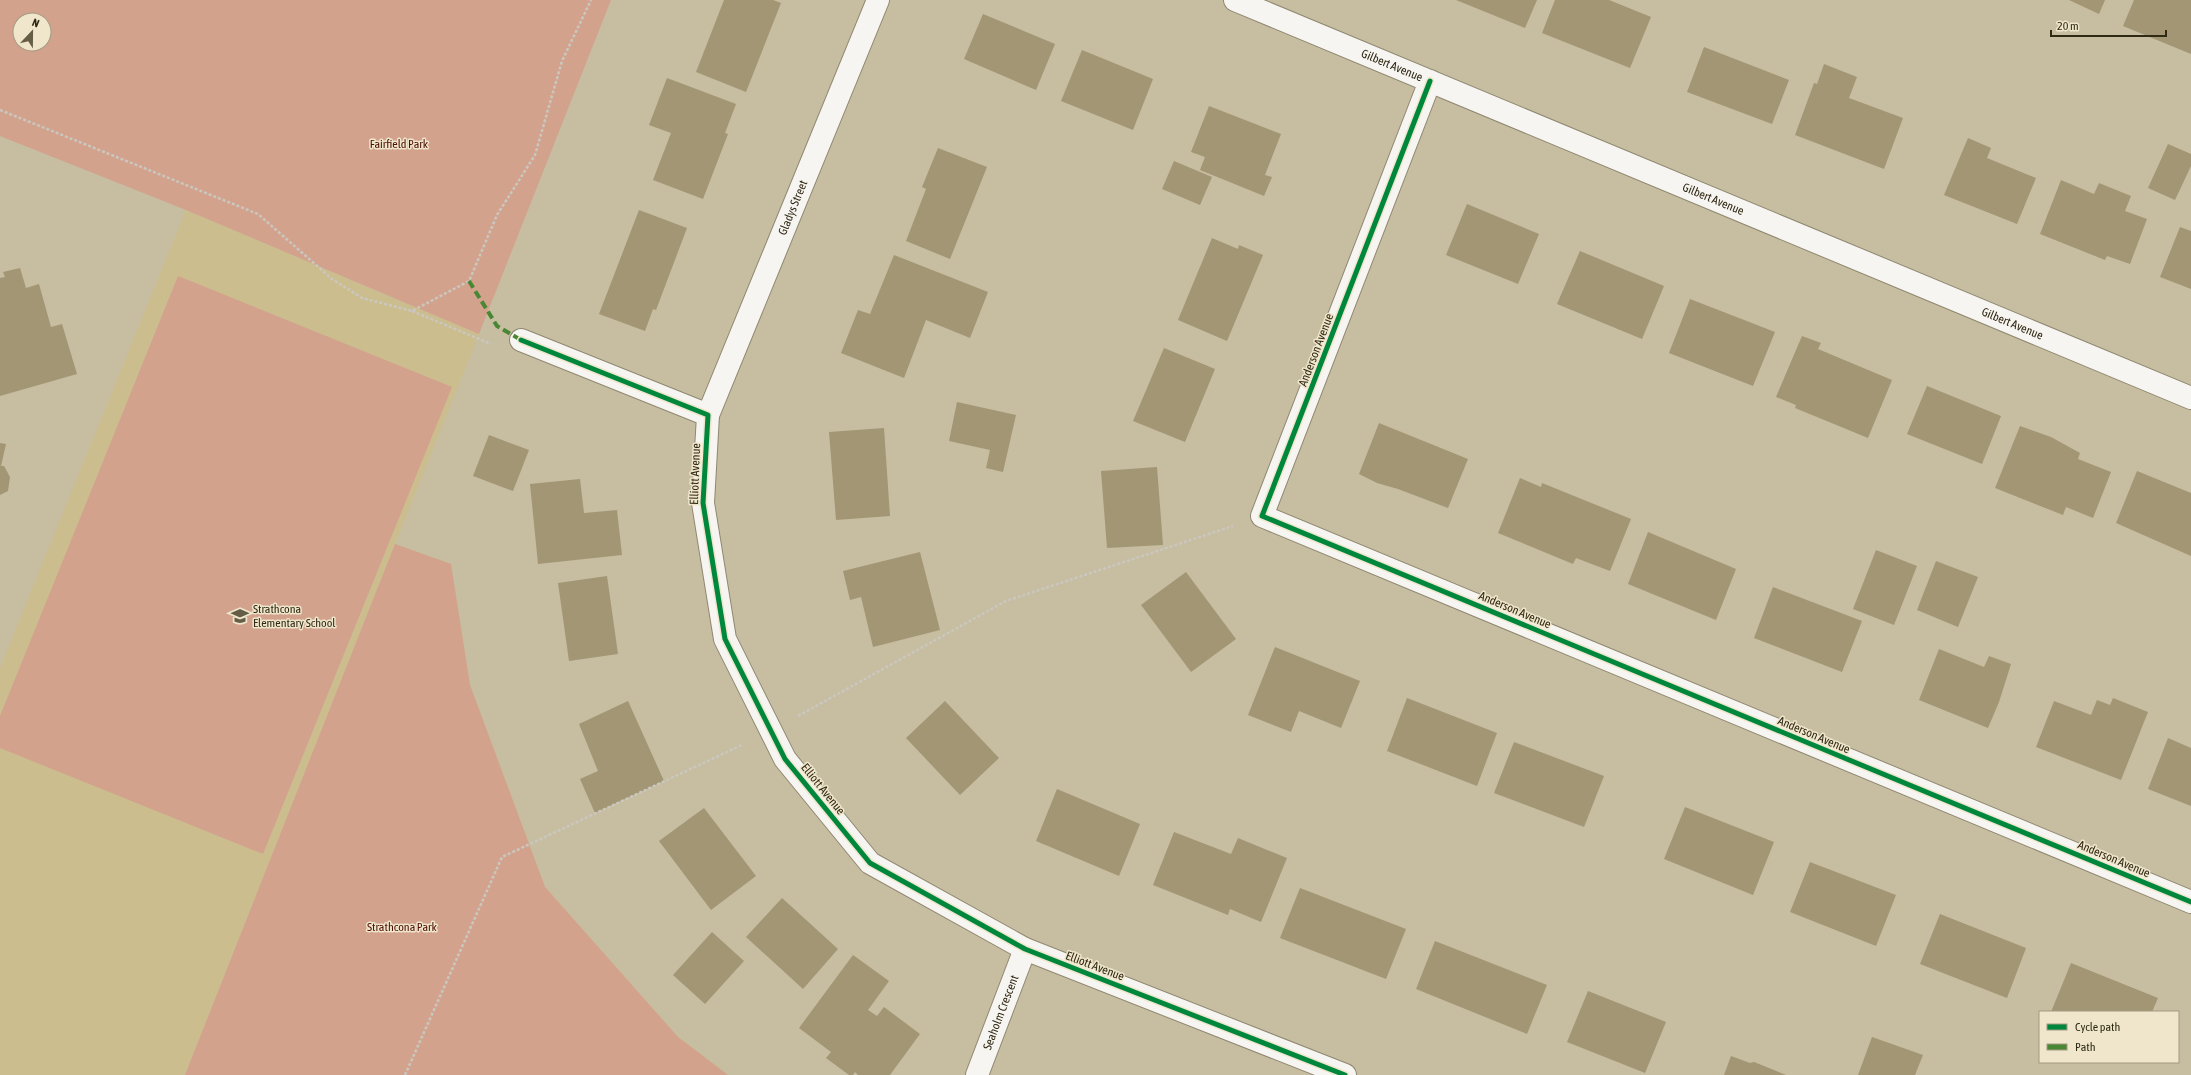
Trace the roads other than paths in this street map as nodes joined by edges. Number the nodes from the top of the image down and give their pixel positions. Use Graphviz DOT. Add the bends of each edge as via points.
graph roads {
  1 [pos="878,0"];
  2 [pos="1236,0"];
  3 [pos="1430,81"];
  4 [pos="521,340"];
  5 [pos="2191,398"];
  6 [pos="708,415"];
  7 [pos="2191,902"];
  8 [pos="1026,949"];
  9 [pos="977,1075"];
  10 [pos="1345,1075"];
  1 -- 6 [label="street, Gladys Street"];
  2 -- 3 [label="street, Gilbert Avenue"];
  3 -- 5 [label="street, Gilbert Avenue"];
  3 -- 7 [label="street, Anderson Avenue" via="1262,516"];
  4 -- 6 [label="street"];
  6 -- 8 [label="street, Elliott Avenue" via="703,502 725,639 785,759 870,863"];
  8 -- 9 [label="street, Seaholm Crescent"];
  8 -- 10 [label="street, Elliott Avenue"];
}
